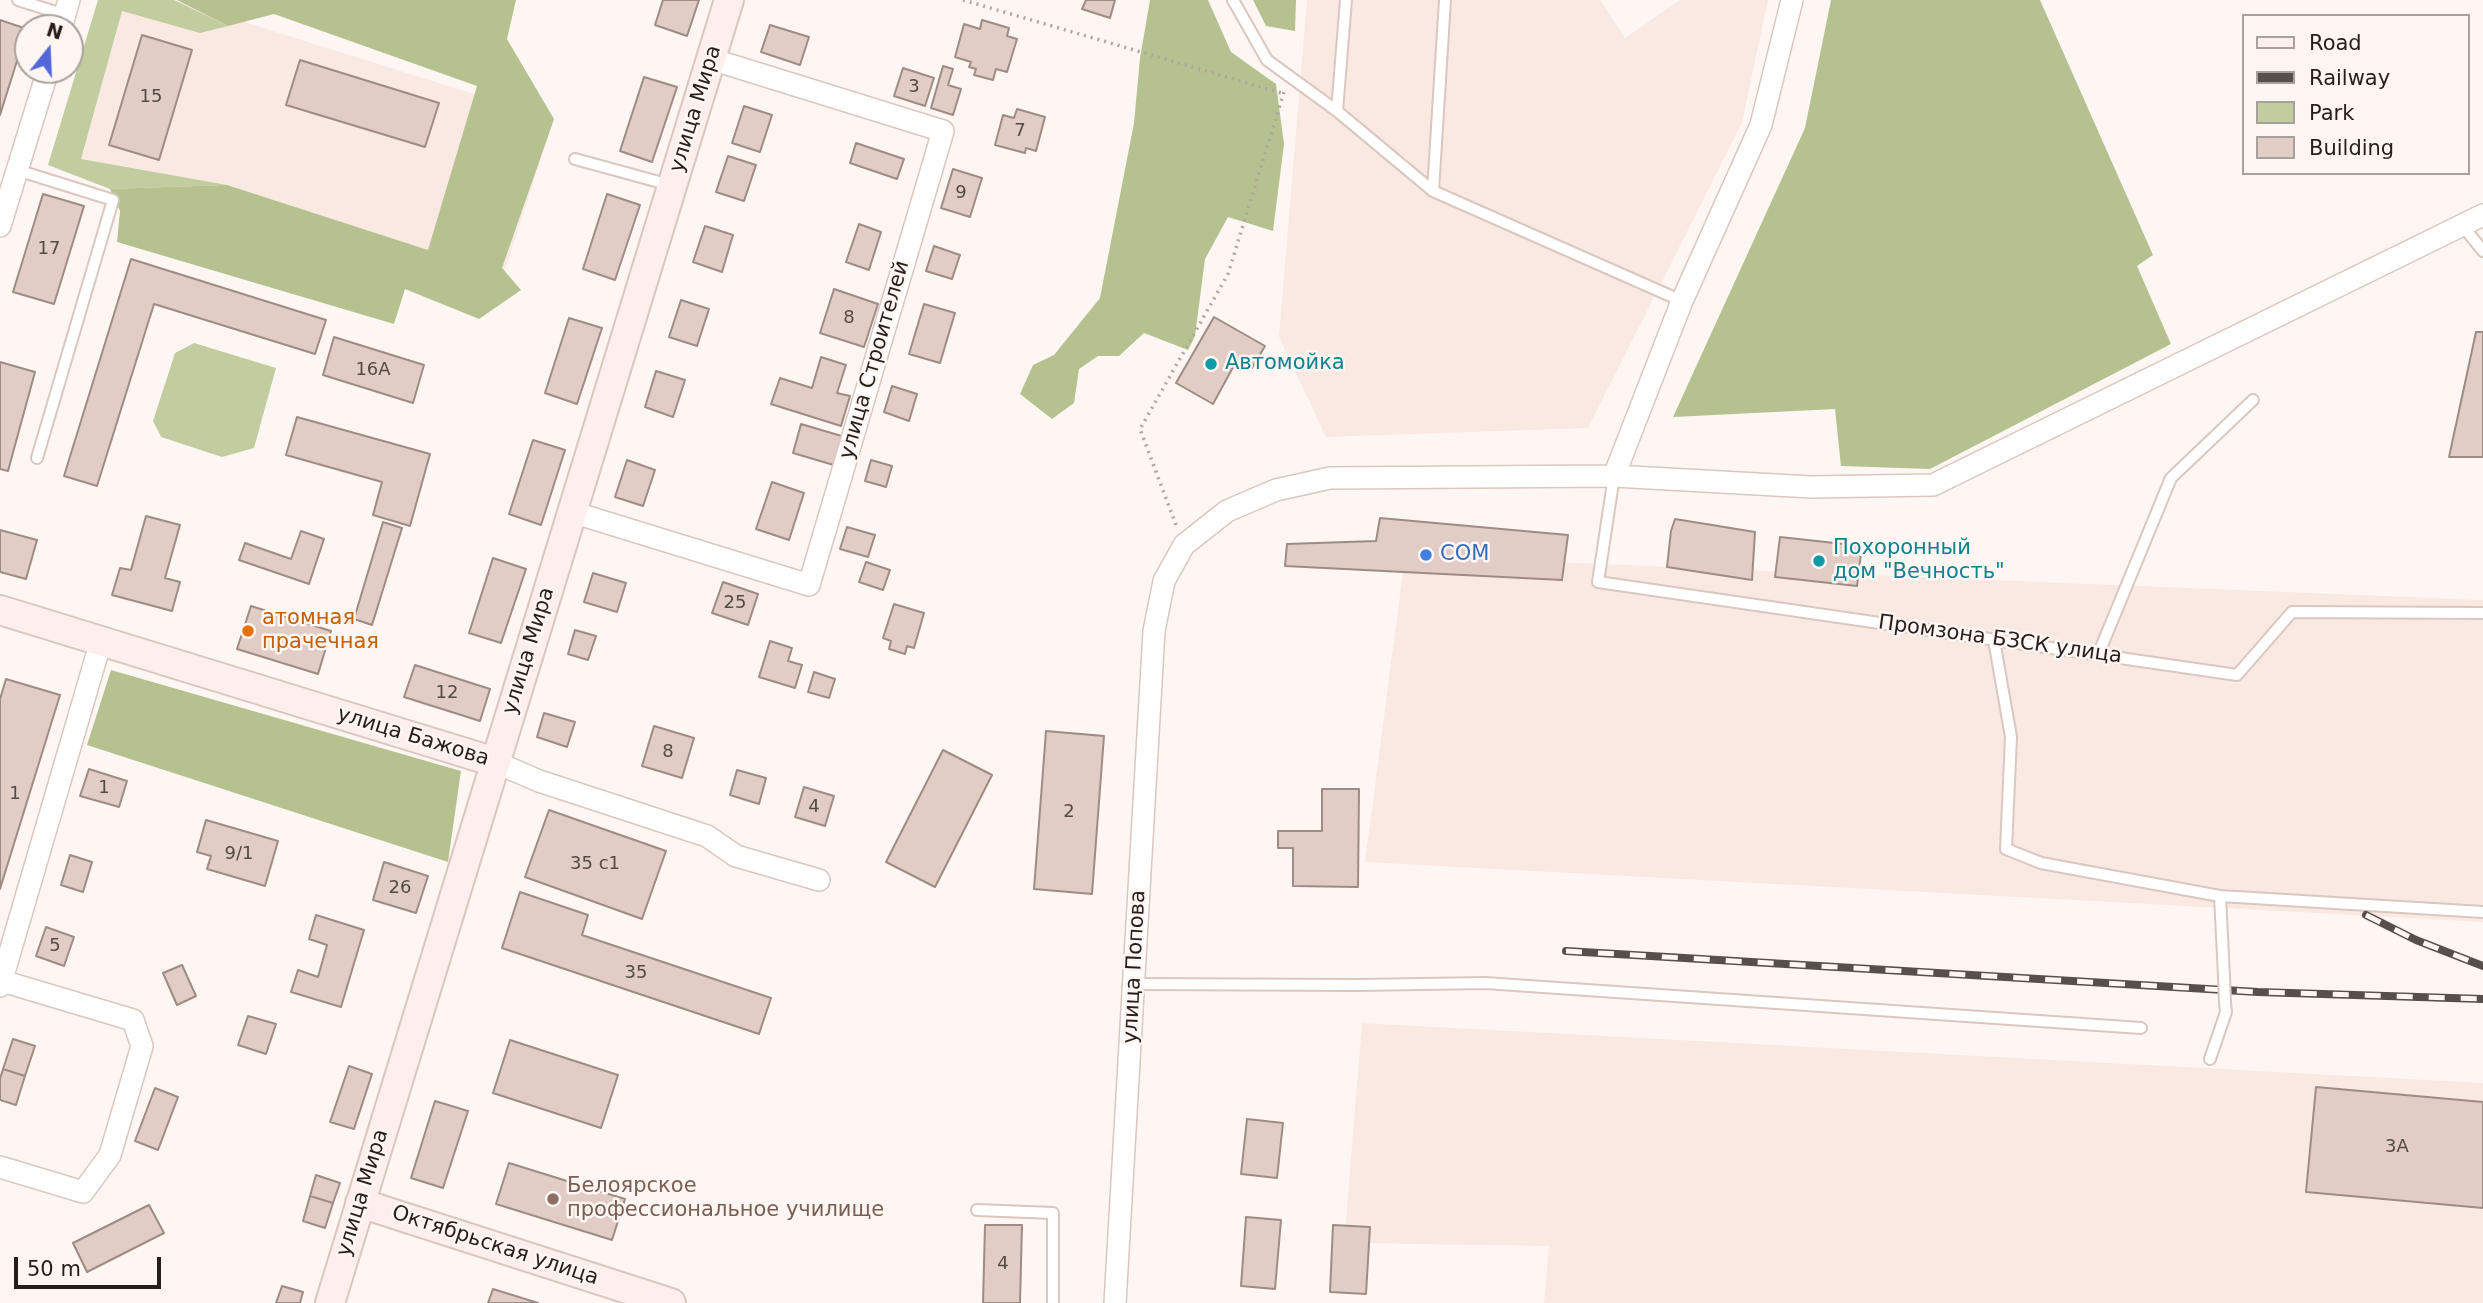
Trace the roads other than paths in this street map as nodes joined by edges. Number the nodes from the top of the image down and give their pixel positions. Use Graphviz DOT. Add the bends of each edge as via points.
graph roads {
  1 [pos="18,0"];
  2 [pos="729,0"];
  3 [pos="1233,0"];
  4 [pos="1346,0"];
  5 [pos="1445,0"];
  6 [pos="1791,0"];
  7 [pos="65,14"];
  8 [pos="711,59"];
  9 [pos="44,84"];
  10 [pos="1337,111"];
  11 [pos="575,159"];
  12 [pos="17,170"];
  13 [pos="672,186"];
  14 [pos="1433,191"];
  15 [pos="2483,215"];
  16 [pos="2462,225"];
  17 [pos="0,226"];
  18 [pos="2483,251"];
  19 [pos="1682,301"];
  20 [pos="2253,400"];
  21 [pos="37,458"];
  22 [pos="1614,476"];
  23 [pos="572,512"];
  24 [pos="0,610"];
  25 [pos="2483,613"];
  26 [pos="1994,640"];
  27 [pos="101,641"];
  28 [pos="2098,655"];
  29 [pos="495,762"];
  30 [pos="819,880"];
  31 [pos="2220,896"];
  32 [pos="2483,912"];
  33 [pos="1,984"];
  34 [pos="1134,984"];
  35 [pos="2141,1028"];
  36 [pos="2210,1059"];
  37 [pos="0,1167"];
  38 [pos="360,1203"];
  39 [pos="977,1210"];
  40 [pos="330,1303"];
  41 [pos="671,1303"];
  42 [pos="1053,1303"];
  43 [pos="1115,1303"];
  1 -- 7 [label="lane"];
  2 -- 8 [label="street, улица Мира"];
  3 -- 10 [label="lane" via="1267,60"];
  4 -- 10 [label="lane"];
  5 -- 14 [label="lane"];
  6 -- 19 [label="street" via="1761,125"];
  8 -- 13 [label="street, улица Мира"];
  8 -- 23 [label="street, улица Строителей" via="943,131 809,584"];
  9 -- 12 [label="street"];
  10 -- 14 [label="lane"];
  11 -- 13 [label="lane"];
  12 -- 17 [label="street"];
  12 -- 21 [label="lane" via="113,201"];
  13 -- 23 [label="street, улица Мира"];
  14 -- 19 [label="lane"];
  15 -- 16 [label="street"];
  16 -- 18 [label="lane"];
  16 -- 22 [label="street" via="1933,485 1811,487"];
  19 -- 22 [label="street"];
  20 -- 28 [label="lane" via="2171,478"];
  22 -- 26 [label="lane, Промзона БЗСК улица" via="1598,582"];
  22 -- 34 [label="street, улица Попова" via="1330,478 1276,490 1227,511 1184,545 1164,581 1154,632"];
  23 -- 29 [label="street, улица Мира"];
  24 -- 27 [label="street, улица Бажова"];
  25 -- 28 [label="lane, Промзона БЗСК улица" via="2292,612 2236,675"];
  26 -- 28 [label="lane, Промзона БЗСК улица"];
  26 -- 31 [label="lane" via="2011,737 2006,849 2040,863"];
  27 -- 29 [label="street, улица Бажова"];
  27 -- 33 [label="street"];
  29 -- 30 [label="street, улица Бажова" via="707,836 736,856"];
  29 -- 38 [label="street, улица Мира"];
  31 -- 32 [label="lane"];
  31 -- 36 [label="lane, bridge" via="2226,1012"];
  33 -- 37 [label="street" via="133,1020 142,1046 110,1155 83,1192"];
  34 -- 35 [label="lane" via="1485,983"];
  34 -- 43 [label="street, улица Попова"];
  38 -- 40 [label="street, улица Мира"];
  38 -- 41 [label="street, Октябрьская улица"];
  39 -- 42 [label="lane" via="1053,1213"];
}
